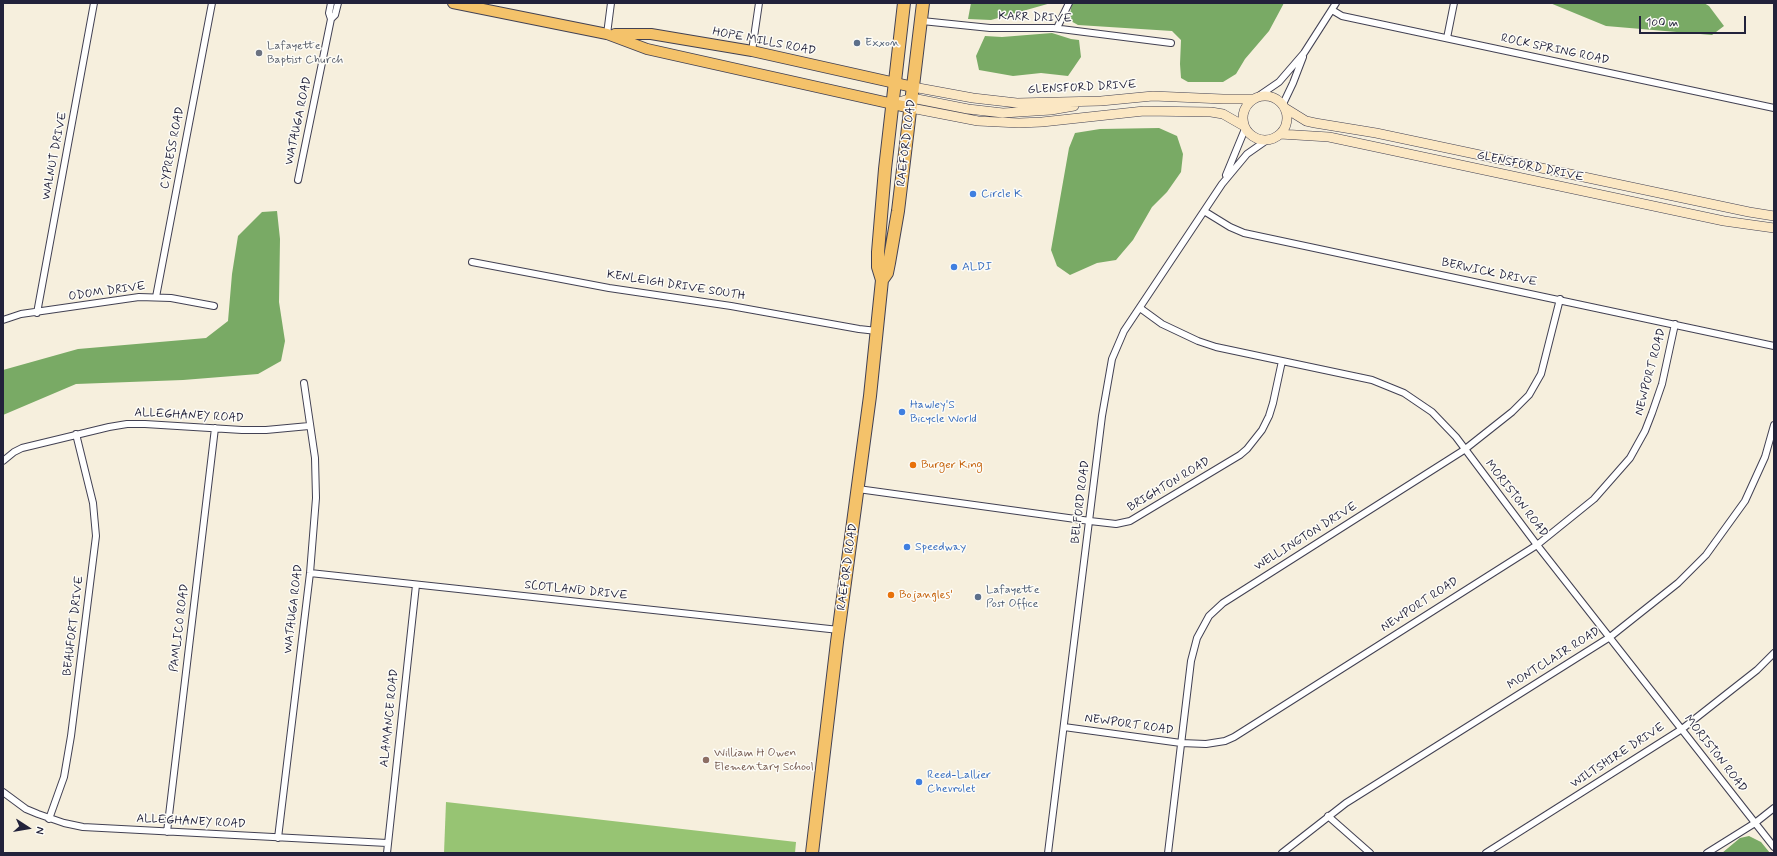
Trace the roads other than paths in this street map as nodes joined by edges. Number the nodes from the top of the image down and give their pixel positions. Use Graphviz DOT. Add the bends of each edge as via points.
graph roads {
  1 [pos="94,3"];
  2 [pos="212,3"];
  3 [pos="453,3"];
  4 [pos="611,3"];
  5 [pos="759,3"];
  6 [pos="904,3"];
  7 [pos="923,3"];
  8 [pos="1068,3"];
  9 [pos="1336,3"];
  10 [pos="1454,3"];
  11 [pos="330,4"];
  12 [pos="338,4"];
  13 [pos="465,4"];
  14 [pos="1332,10"];
  15 [pos="331,19"];
  16 [pos="922,21"];
  17 [pos="1057,28"];
  18 [pos="607,34"];
  19 [pos="1447,38"];
  20 [pos="1171,43"];
  21 [pos="752,51"];
  22 [pos="1304,53"];
  23 [pos="894,82"];
  24 [pos="1256,97"];
  25 [pos="912,98"];
  26 [pos="892,104"];
  27 [pos="1284,106"];
  28 [pos="1774,108"];
  29 [pos="1245,127"];
  30 [pos="1280,134"];
  31 [pos="1267,140"];
  32 [pos="298,180"];
  33 [pos="1222,184"];
  34 [pos="1204,212"];
  35 [pos="1774,216"];
  36 [pos="1774,228"];
  37 [pos="472,262"];
  38 [pos="882,280"];
  39 [pos="156,297"];
  40 [pos="1560,299"];
  41 [pos="214,306"];
  42 [pos="1140,308"];
  43 [pos="37,313"];
  44 [pos="3,320"];
  45 [pos="1676,324"];
  46 [pos="877,331"];
  47 [pos="1774,346"];
  48 [pos="1282,361"];
  49 [pos="304,383"];
  50 [pos="1774,424"];
  51 [pos="309,426"];
  52 [pos="215,428"];
  53 [pos="76,434"];
  54 [pos="1464,450"];
  55 [pos="3,461"];
  56 [pos="858,489"];
  57 [pos="1090,521"];
  58 [pos="1537,545"];
  59 [pos="310,573"];
  60 [pos="416,585"];
  61 [pos="839,630"];
  62 [pos="1610,637"];
  63 [pos="1774,653"];
  64 [pos="1064,727"];
  65 [pos="1682,729"];
  66 [pos="1181,743"];
  67 [pos="3,792"];
  68 [pos="1774,808"];
  69 [pos="1328,816"];
  70 [pos="49,819"];
  71 [pos="1755,823"];
  72 [pos="166,832"];
  73 [pos="278,838"];
  74 [pos="387,843"];
  75 [pos="1774,847"];
  76 [pos="386,853"];
  77 [pos="812,853"];
  78 [pos="1048,853"];
  79 [pos="1168,853"];
  80 [pos="1282,853"];
  81 [pos="1370,853"];
  82 [pos="1486,853"];
  83 [pos="1707,853"];
  1 -- 43 [label="street, WALNUT DRIVE"];
  2 -- 39 [label="street, CYPRESS ROAD"];
  3 -- 13 [label="main road, HOPE MILLS ROAD"];
  4 -- 18 [label="street"];
  5 -- 21 [label="street"];
  6 -- 23 [label="highway, RAEFORD ROAD"];
  7 -- 16 [label="highway, RAEFORD ROAD"];
  8 -- 17 [label="street"];
  9 -- 14 [label="street"];
  10 -- 19 [label="street"];
  11 -- 12 [label="street"];
  11 -- 15 [label="street, WATAUGA ROAD"];
  12 -- 15 [label="street, WATAUGA ROAD"];
  13 -- 18 [label="main road, HOPE MILLS ROAD"];
  14 -- 19 [label="street, ROCK SPRING ROAD" via="1342,16"];
  14 -- 22 [label="street"];
  15 -- 32 [label="street, WATAUGA ROAD"];
  16 -- 17 [label="street, KARR DRIVE" via="990,28"];
  16 -- 25 [label="highway, RAEFORD ROAD"];
  17 -- 20 [label="street, KARR DRIVE"];
  18 -- 21 [label="main road, HOPE MILLS ROAD" via="651,34"];
  18 -- 26 [label="main road, HOPE MILLS ROAD" via="647,49"];
  19 -- 28 [label="street, ROCK SPRING ROAD"];
  21 -- 23 [label="main road, HOPE MILLS ROAD"];
  22 -- 24 [label="street" via="1279,82"];
  22 -- 27 [label="street"];
  23 -- 25 [label="main road, HOPE MILLS ROAD"];
  23 -- 26 [label="highway, RAEFORD ROAD"];
  24 -- 25 [label="main road, GLENSFORD DRIVE" via="1223,99 1153,96 1101,101 1052,110 1003,113"];
  24 -- 27 [label="main road" via="1275,97"];
  24 -- 29 [label="main road" via="1247,104 1244,111 1242,118"];
  25 -- 26 [label="main road, HOPE MILLS ROAD"];
  25 -- 29 [label="main road" via="978,121 1042,122 1144,111 1211,112 1223,114"];
  25 -- 38 [label="highway, RAEFORD ROAD" via="889,263"];
  26 -- 38 [label="highway, RAEFORD ROAD" via="878,252 878,267"];
  27 -- 30 [label="main road" via="1287,122"];
  27 -- 35 [label="main road, GLENSFORD DRIVE" via="1306,121"];
  29 -- 31 [label="main road" via="1253,137"];
  29 -- 33 [label="street, BELFORD ROAD"];
  30 -- 31 [label="main road"];
  30 -- 36 [label="main road, GLENSFORD DRIVE" via="1329,137 1695,214"];
  31 -- 33 [label="street, BELFORD ROAD" via="1247,154"];
  33 -- 34 [label="street, BELFORD ROAD"];
  34 -- 40 [label="street, BERWICK DRIVE" via="1230,228 1244,232"];
  34 -- 42 [label="street, BELFORD ROAD"];
  37 -- 46 [label="street, KENLEIGH DRIVE SOUTH" via="609,288"];
  38 -- 46 [label="highway, RAEFORD ROAD"];
  39 -- 41 [label="street, ODOM DRIVE"];
  39 -- 43 [label="street, ODOM DRIVE" via="139,297"];
  40 -- 45 [label="street, BERWICK DRIVE"];
  40 -- 54 [label="street, WELLINGTON DRIVE" via="1545,364 1529,395"];
  42 -- 48 [label="street, MORISTON ROAD" via="1162,324 1198,341"];
  42 -- 57 [label="street, BELFORD ROAD" via="1124,330 1112,359 1102,416"];
  43 -- 44 [label="street, ODOM DRIVE" via="21,314"];
  45 -- 47 [label="street, BERWICK DRIVE"];
  45 -- 58 [label="street, NEWPORT ROAD" via="1662,384 1645,431 1630,458 1594,499"];
  46 -- 56 [label="highway, RAEFORD ROAD"];
  48 -- 54 [label="street, MORISTON ROAD" via="1372,380 1404,393 1432,412"];
  48 -- 57 [label="street, BRIGHTON ROAD" via="1269,416 1254,442 1244,452 1134,519 1116,524"];
  49 -- 51 [label="street, WATAUGA ROAD"];
  50 -- 62 [label="street, MONTCLAIR ROAD" via="1765,457 1749,493 1731,522 1706,554 1678,583"];
  51 -- 52 [label="street, ALLEGHANEY ROAD" via="266,430"];
  51 -- 59 [label="street, WATAUGA ROAD" via="316,479"];
  52 -- 53 [label="street, ALLEGHANEY ROAD" via="127,424"];
  52 -- 72 [label="street, PAMLICO ROAD"];
  53 -- 55 [label="street, ALLEGHANEY ROAD" via="22,448"];
  53 -- 70 [label="street, BEAUFORT DRIVE" via="94,504 96,536 71,736 64,777"];
  54 -- 58 [label="street, MORISTON ROAD"];
  54 -- 66 [label="street, WELLINGTON DRIVE" via="1215,609 1203,624 1194,647"];
  56 -- 57 [label="street, BRIGHTON ROAD"];
  56 -- 61 [label="highway, RAEFORD ROAD"];
  57 -- 64 [label="street, BELFORD ROAD"];
  58 -- 62 [label="street, MORISTON ROAD"];
  58 -- 66 [label="street, NEWPORT ROAD" via="1234,738 1215,744"];
  59 -- 60 [label="street, SCOTLAND DRIVE"];
  59 -- 73 [label="street, WATAUGA ROAD"];
  60 -- 61 [label="street, SCOTLAND DRIVE"];
  60 -- 74 [label="street, ALAMANCE ROAD"];
  61 -- 77 [label="highway, RAEFORD ROAD"];
  62 -- 65 [label="street, MORISTON ROAD"];
  62 -- 69 [label="street, MONTCLAIR ROAD"];
  63 -- 65 [label="street, WILTSHIRE DRIVE" via="1757,670"];
  64 -- 66 [label="street, NEWPORT ROAD"];
  64 -- 78 [label="street, BELFORD ROAD"];
  65 -- 71 [label="street, MORISTON ROAD"];
  65 -- 82 [label="street, WILTSHIRE DRIVE"];
  66 -- 79 [label="street, WELLINGTON DRIVE"];
  67 -- 70 [label="street, ALLEGHANEY ROAD" via="26,809"];
  68 -- 71 [label="street"];
  69 -- 80 [label="street, MONTCLAIR ROAD"];
  69 -- 81 [label="street"];
  70 -- 72 [label="street, ALLEGHANEY ROAD" via="89,828"];
  71 -- 75 [label="street, MORISTON ROAD"];
  71 -- 83 [label="street"];
  72 -- 73 [label="street, ALLEGHANEY ROAD"];
  73 -- 74 [label="street, ALLEGHANEY ROAD"];
  74 -- 76 [label="street, ALAMANCE ROAD"];
}
